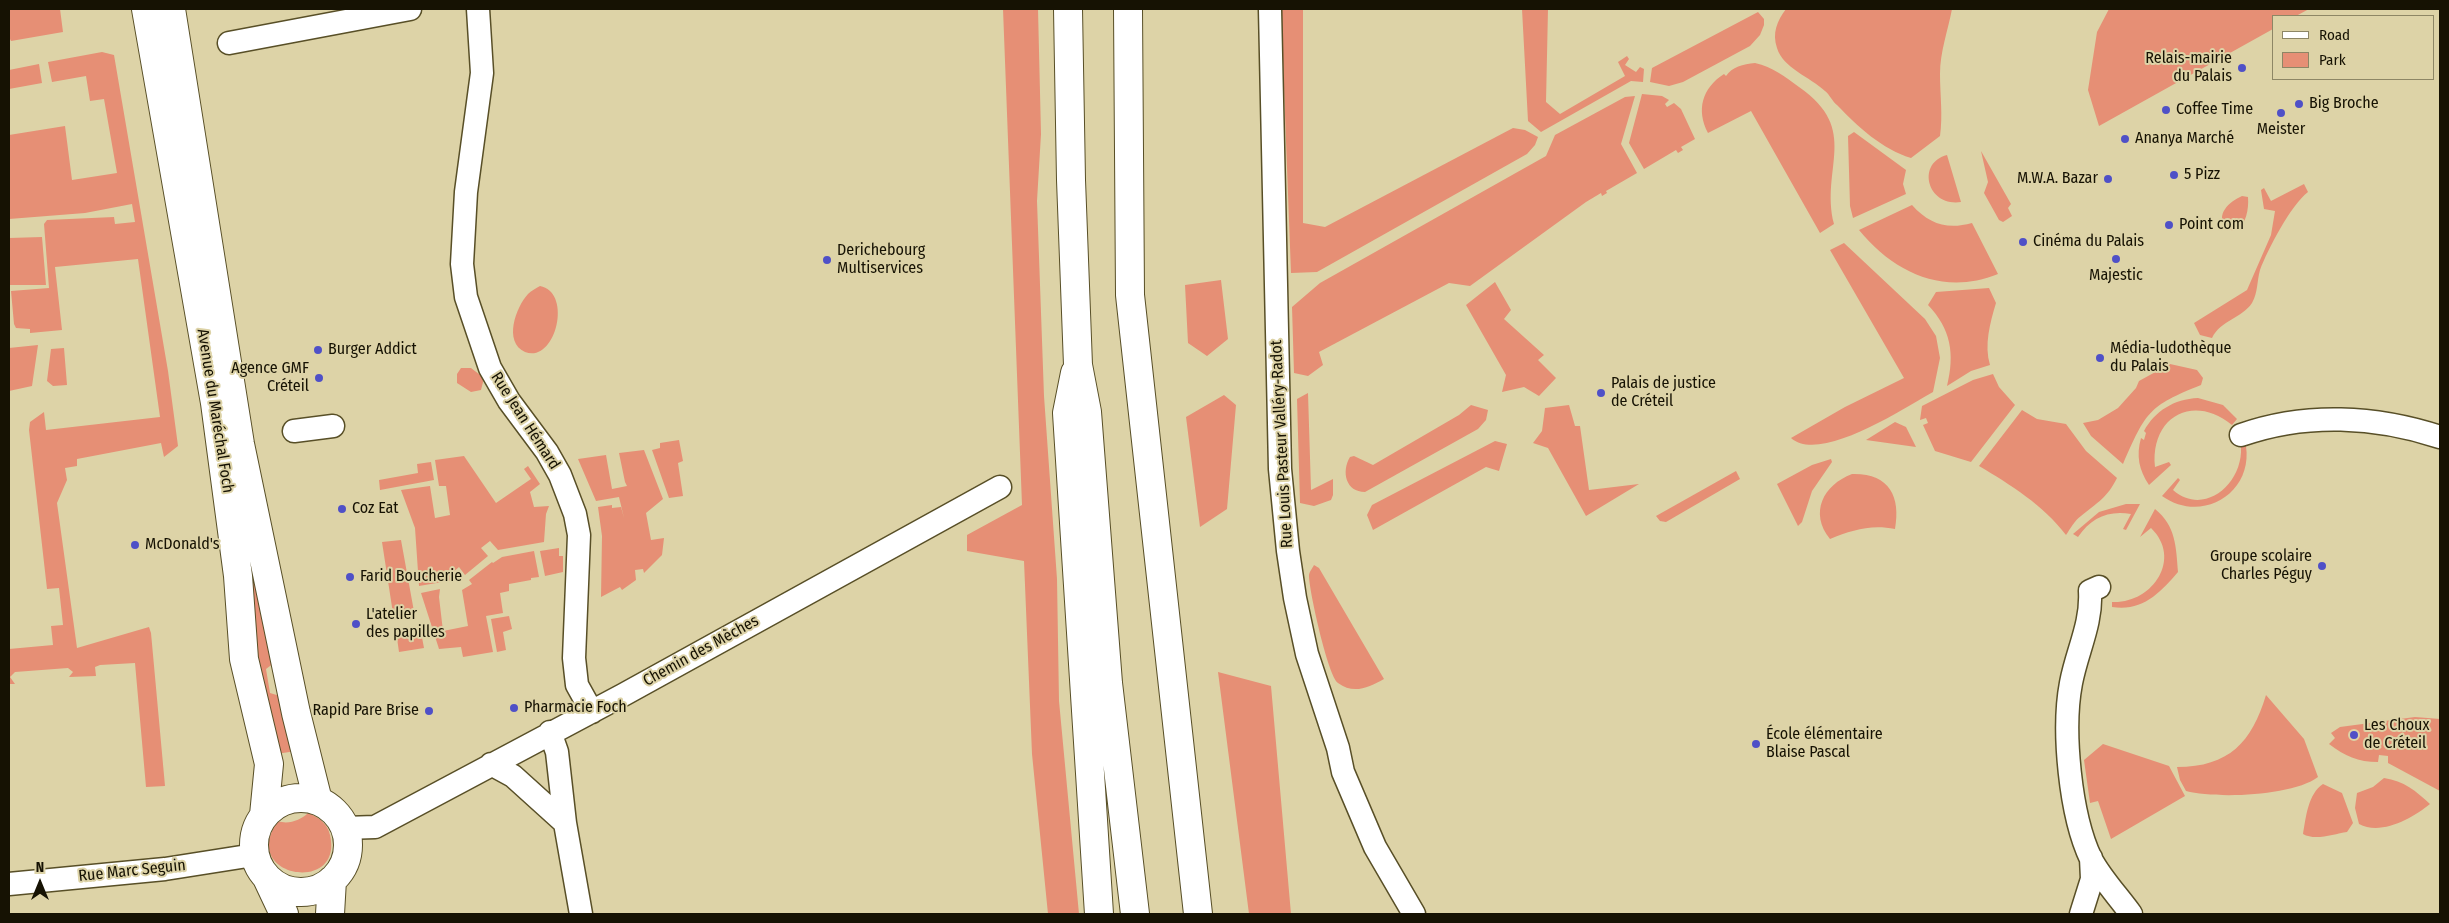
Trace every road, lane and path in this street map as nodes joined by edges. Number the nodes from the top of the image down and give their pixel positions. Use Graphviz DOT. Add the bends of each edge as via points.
graph roads {
  1 [pos="146,9"];
  2 [pos="171,9"];
  3 [pos="410,9"];
  4 [pos="478,9"];
  5 [pos="1068,9"];
  6 [pos="1128,9"];
  7 [pos="1270,9"];
  8 [pos="229,43"];
  9 [pos="1078,365"];
  10 [pos="333,426"];
  11 [pos="294,431"];
  12 [pos="2241,435"];
  13 [pos="2440,437"];
  14 [pos="1000,487"];
  15 [pos="2099,587"];
  16 [pos="592,712"];
  17 [pos="550,732"];
  18 [pos="490,764"];
  19 [pos="318,801"];
  20 [pos="264,815"];
  21 [pos="565,823"];
  22 [pos="345,828"];
  23 [pos="2091,858"];
  24 [pos="261,867"];
  25 [pos="332,880"];
  26 [pos="9,884"];
  27 [pos="284,914"];
  28 [pos="330,914"];
  29 [pos="581,914"];
  30 [pos="1099,914"];
  31 [pos="1135,914"];
  32 [pos="1198,914"];
  33 [pos="1414,914"];
  34 [pos="2081,914"];
  35 [pos="2131,914"];
  1 -- 20 [label="main road, Avenue du Maréchal Foch" via="215,403 238,576 244,659 269,764"];
  2 -- 19 [label="main road, Avenue du Maréchal Foch" via="240,444 296,713"];
  3 -- 8 [label="street"];
  4 -- 16 [label="street, Rue Jean Hémard" via="482,73 466,192 462,264 466,297 490,368 547,452 575,514 579,535 574,667 577,685"];
  5 -- 9 [label="main road"];
  6 -- 32 [label="main road" via="1130,295"];
  7 -- 33 [label="street, Rue Louis Pasteur Valléry-Radot" via="1280,469 1295,598 1307,654 1343,772 1376,847"];
  9 -- 30 [label="main road" via="1072,378 1067,413"];
  9 -- 31 [label="main road" via="1087,412 1108,683"];
  10 -- 11 [label="street"];
  12 -- 13 [label="street" via="2272,426 2337,418 2382,422"];
  14 -- 16 [label="street, Chemin des Mèches"];
  15 -- 23 [label="street" via="2090,591 2089,620 2068,696 2073,799"];
  16 -- 17 [label="street, Chemin des Mèches"];
  17 -- 18 [label="street, Chemin des Mèches"];
  17 -- 21 [label="street" via="557,752"];
  18 -- 21 [label="street" via="512,776"];
  18 -- 22 [label="street, Chemin des Mèches" via="374,827"];
  19 -- 20 [label="main road" via="288,799 274,805"];
  19 -- 22 [label="main road" via="330,807"];
  20 -- 24 [label="main road" via="253,841"];
  21 -- 29 [label="street"];
  22 -- 25 [label="main road" via="347,856"];
  23 -- 34 [label="street" via="2092,880"];
  23 -- 35 [label="street"];
  24 -- 25 [label="main road" via="278,886 292,891 306,892"];
  24 -- 26 [label="street, Rue Marc Seguin" via="165,869"];
  24 -- 27 [label="main road"];
  25 -- 28 [label="main road"];
}
